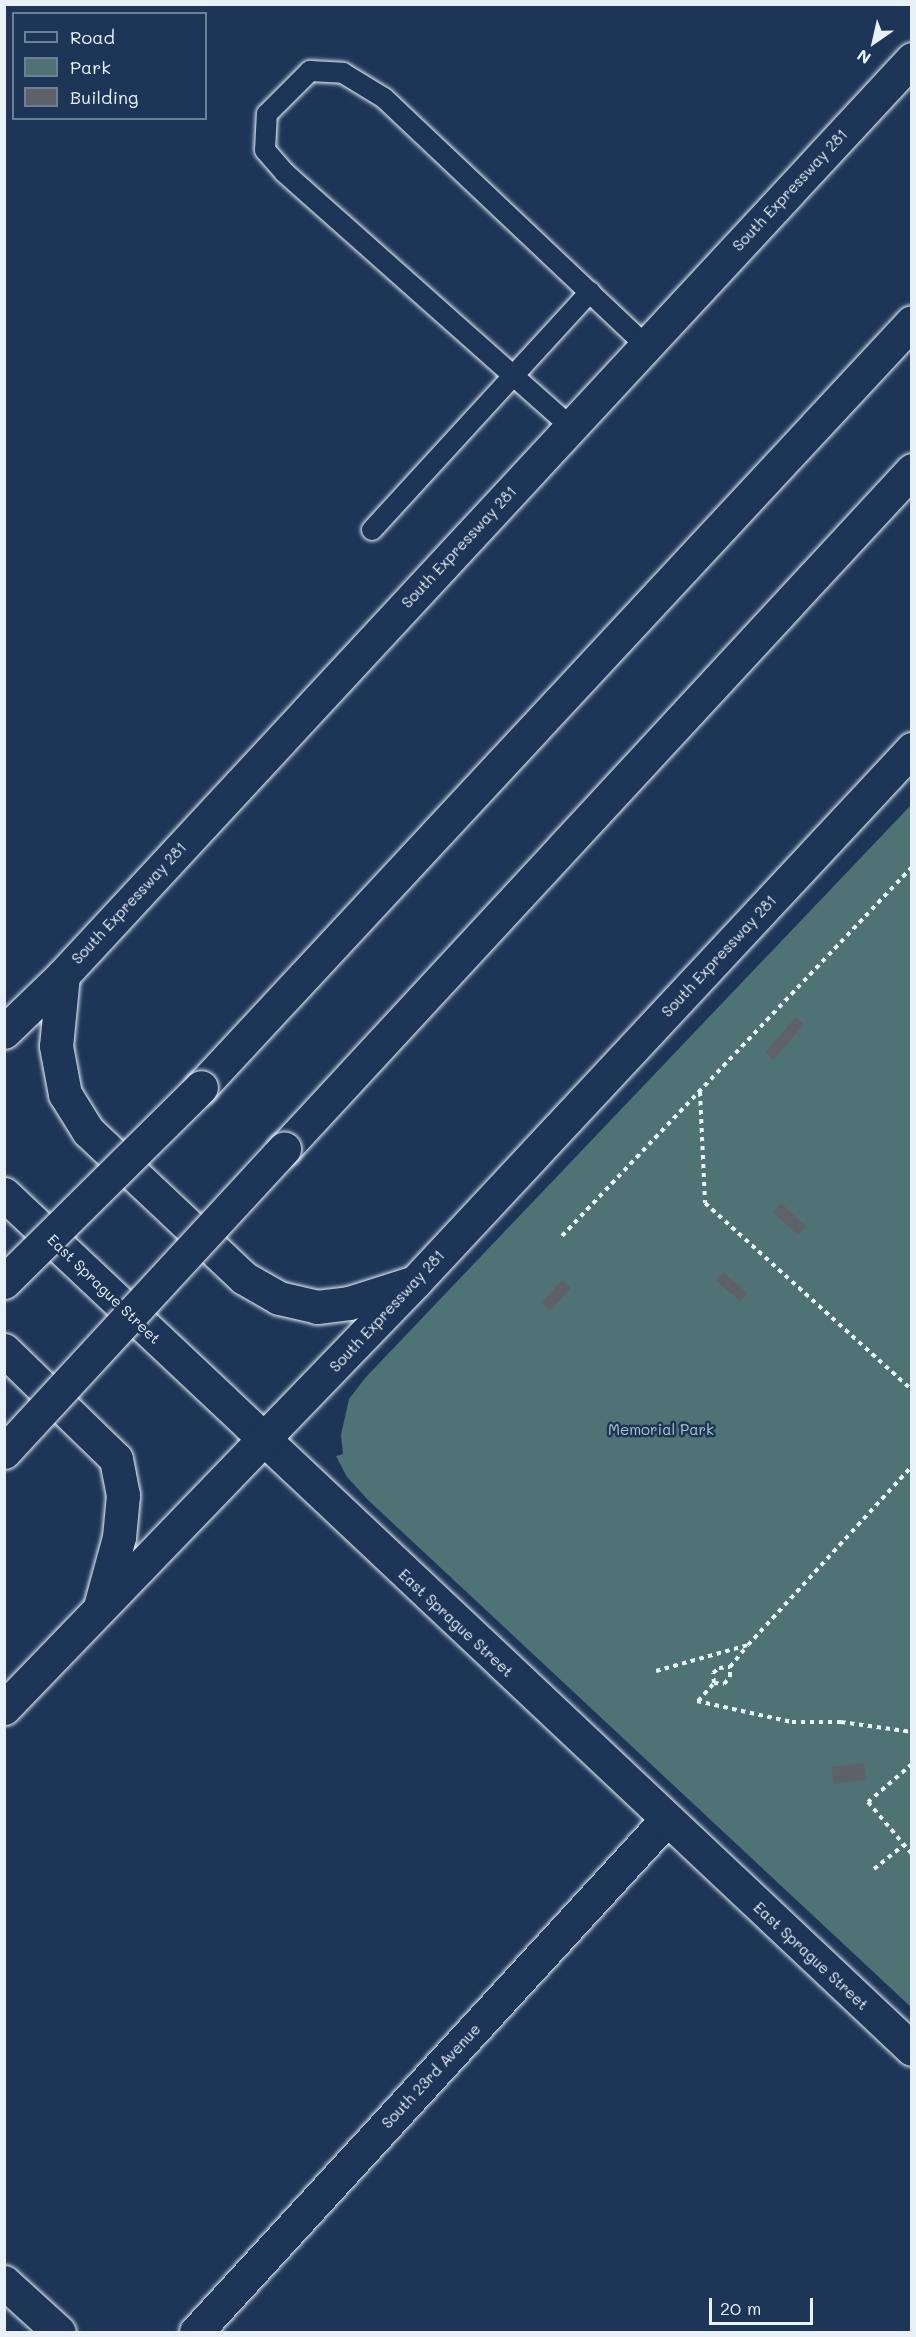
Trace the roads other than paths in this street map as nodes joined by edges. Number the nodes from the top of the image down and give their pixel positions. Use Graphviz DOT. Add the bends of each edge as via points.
graph roads {
  1 [pos="912,59"];
  2 [pos="590,292"];
  3 [pos="912,322"];
  4 [pos="646,346"];
  5 [pos="516,377"];
  6 [pos="571,426"];
  7 [pos="912,470"];
  8 [pos="912,487"];
  9 [pos="876,508"];
  10 [pos="372,530"];
  11 [pos="912,749"];
  12 [pos="63,975"];
  13 [pos="4,1032"];
  14 [pos="4,1194"];
  15 [pos="4,1282"];
  16 [pos="415,1282"];
  17 [pos="4,1350"];
  18 [pos="263,1442"];
  19 [pos="4,1452"];
  20 [pos="100,1608"];
  21 [pos="4,1708"];
  22 [pos="666,1820"];
  23 [pos="912,2049"];
  24 [pos="4,2282"];
  25 [pos="58,2332"];
  26 [pos="196,2332"];
  1 -- 4 [label="main road, South Expressway 281"];
  2 -- 4 [label="lane"];
  2 -- 5 [label="lane"];
  2 -- 5 [label="lane" via="384,98 343,73 310,71 267,114 265,150 285,173"];
  3 -- 15 [label="main road, bridge" via="201,1087"];
  4 -- 6 [label="main road, South Expressway 281"];
  5 -- 6 [label="lane"];
  5 -- 10 [label="lane"];
  6 -- 12 [label="main road, South Expressway 281"];
  7 -- 9 [label="main road"];
  8 -- 9 [label="main road"];
  9 -- 19 [label="main road, bridge"];
  11 -- 16 [label="main road, South Expressway 281"];
  12 -- 13 [label="main road, South Expressway 281"];
  12 -- 16 [label="main road" via="56,1046 65,1094 88,1131 244,1278 279,1298 317,1306 349,1303"];
  14 -- 18 [label="main road, East Sprague Street"];
  16 -- 18 [label="main road, South Expressway 281"];
  17 -- 20 [label="main road" via="116,1459 123,1496 119,1538"];
  18 -- 20 [label="main road, South Expressway 281"];
  18 -- 22 [label="main road, East Sprague Street"];
  20 -- 21 [label="main road, South Expressway 281"];
  22 -- 23 [label="main road, East Sprague Street"];
  22 -- 26 [label="main road, South 23rd Avenue"];
  24 -- 25 [label="main road"];
}
